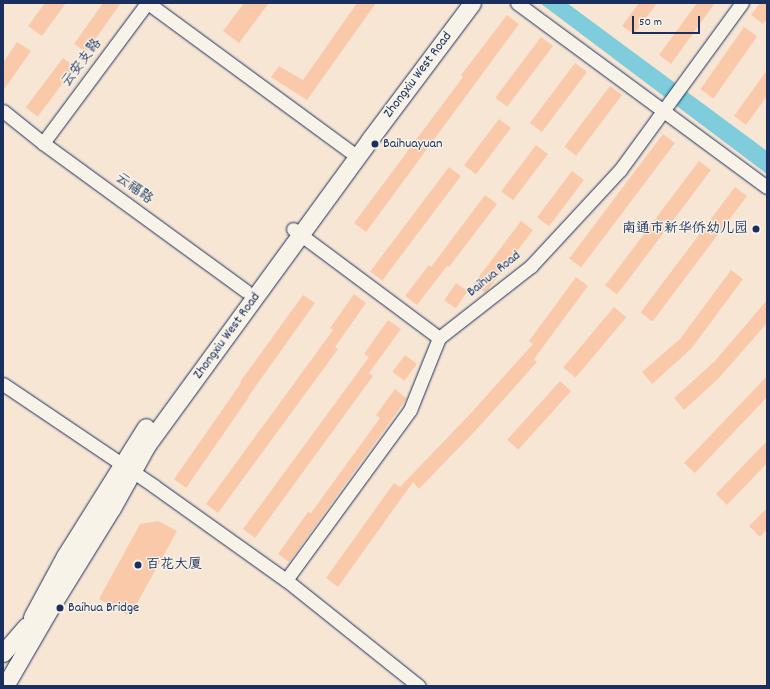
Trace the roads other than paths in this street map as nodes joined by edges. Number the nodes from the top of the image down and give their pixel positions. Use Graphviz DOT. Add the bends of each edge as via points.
graph roads {
  1 [pos="148,3"];
  2 [pos="458,3"];
  3 [pos="472,3"];
  4 [pos="517,3"];
  5 [pos="742,3"];
  6 [pos="665,108"];
  7 [pos="3,111"];
  8 [pos="43,143"];
  9 [pos="354,154"];
  10 [pos="767,187"];
  11 [pos="297,232"];
  12 [pos="246,292"];
  13 [pos="439,338"];
  14 [pos="3,384"];
  15 [pos="127,468"];
  16 [pos="286,580"];
  17 [pos="31,630"];
  18 [pos="3,653"];
  19 [pos="3,667"];
  20 [pos="5,686"];
  21 [pos="17,686"];
  22 [pos="419,686"];
  1 -- 8 [label="street, 云安支路"];
  1 -- 9 [label="street"];
  2 -- 9 [label="main road, Zhongxiu West Road"];
  3 -- 9 [label="main road, Zhongxiu West Road"];
  4 -- 6 [label="street"];
  5 -- 6 [label="street, Baihua Road"];
  6 -- 10 [label="street"];
  6 -- 13 [label="street, Baihua Road" via="620,170 531,266"];
  7 -- 8 [label="street, 云福路"];
  8 -- 12 [label="street, 云福路"];
  9 -- 11 [label="main road, Zhongxiu West Road"];
  11 -- 12 [label="main road, Zhongxiu West Road"];
  11 -- 13 [label="street"];
  11 -- 15 [label="main road, Zhongxiu West Road" via="147,445"];
  12 -- 15 [label="main road, Zhongxiu West Road" via="138,439"];
  13 -- 16 [label="street" via="410,410"];
  14 -- 15 [label="street"];
  15 -- 16 [label="street"];
  15 -- 17 [label="main road, Zhongxiu West Road" via="65,556"];
  16 -- 22 [label="street"];
  17 -- 18 [label="main road"];
  17 -- 19 [label="main road, Zhongxiu West Road"];
  17 -- 20 [label="main road, Zhongxiu West Road"];
  17 -- 21 [label="main road"];
}
